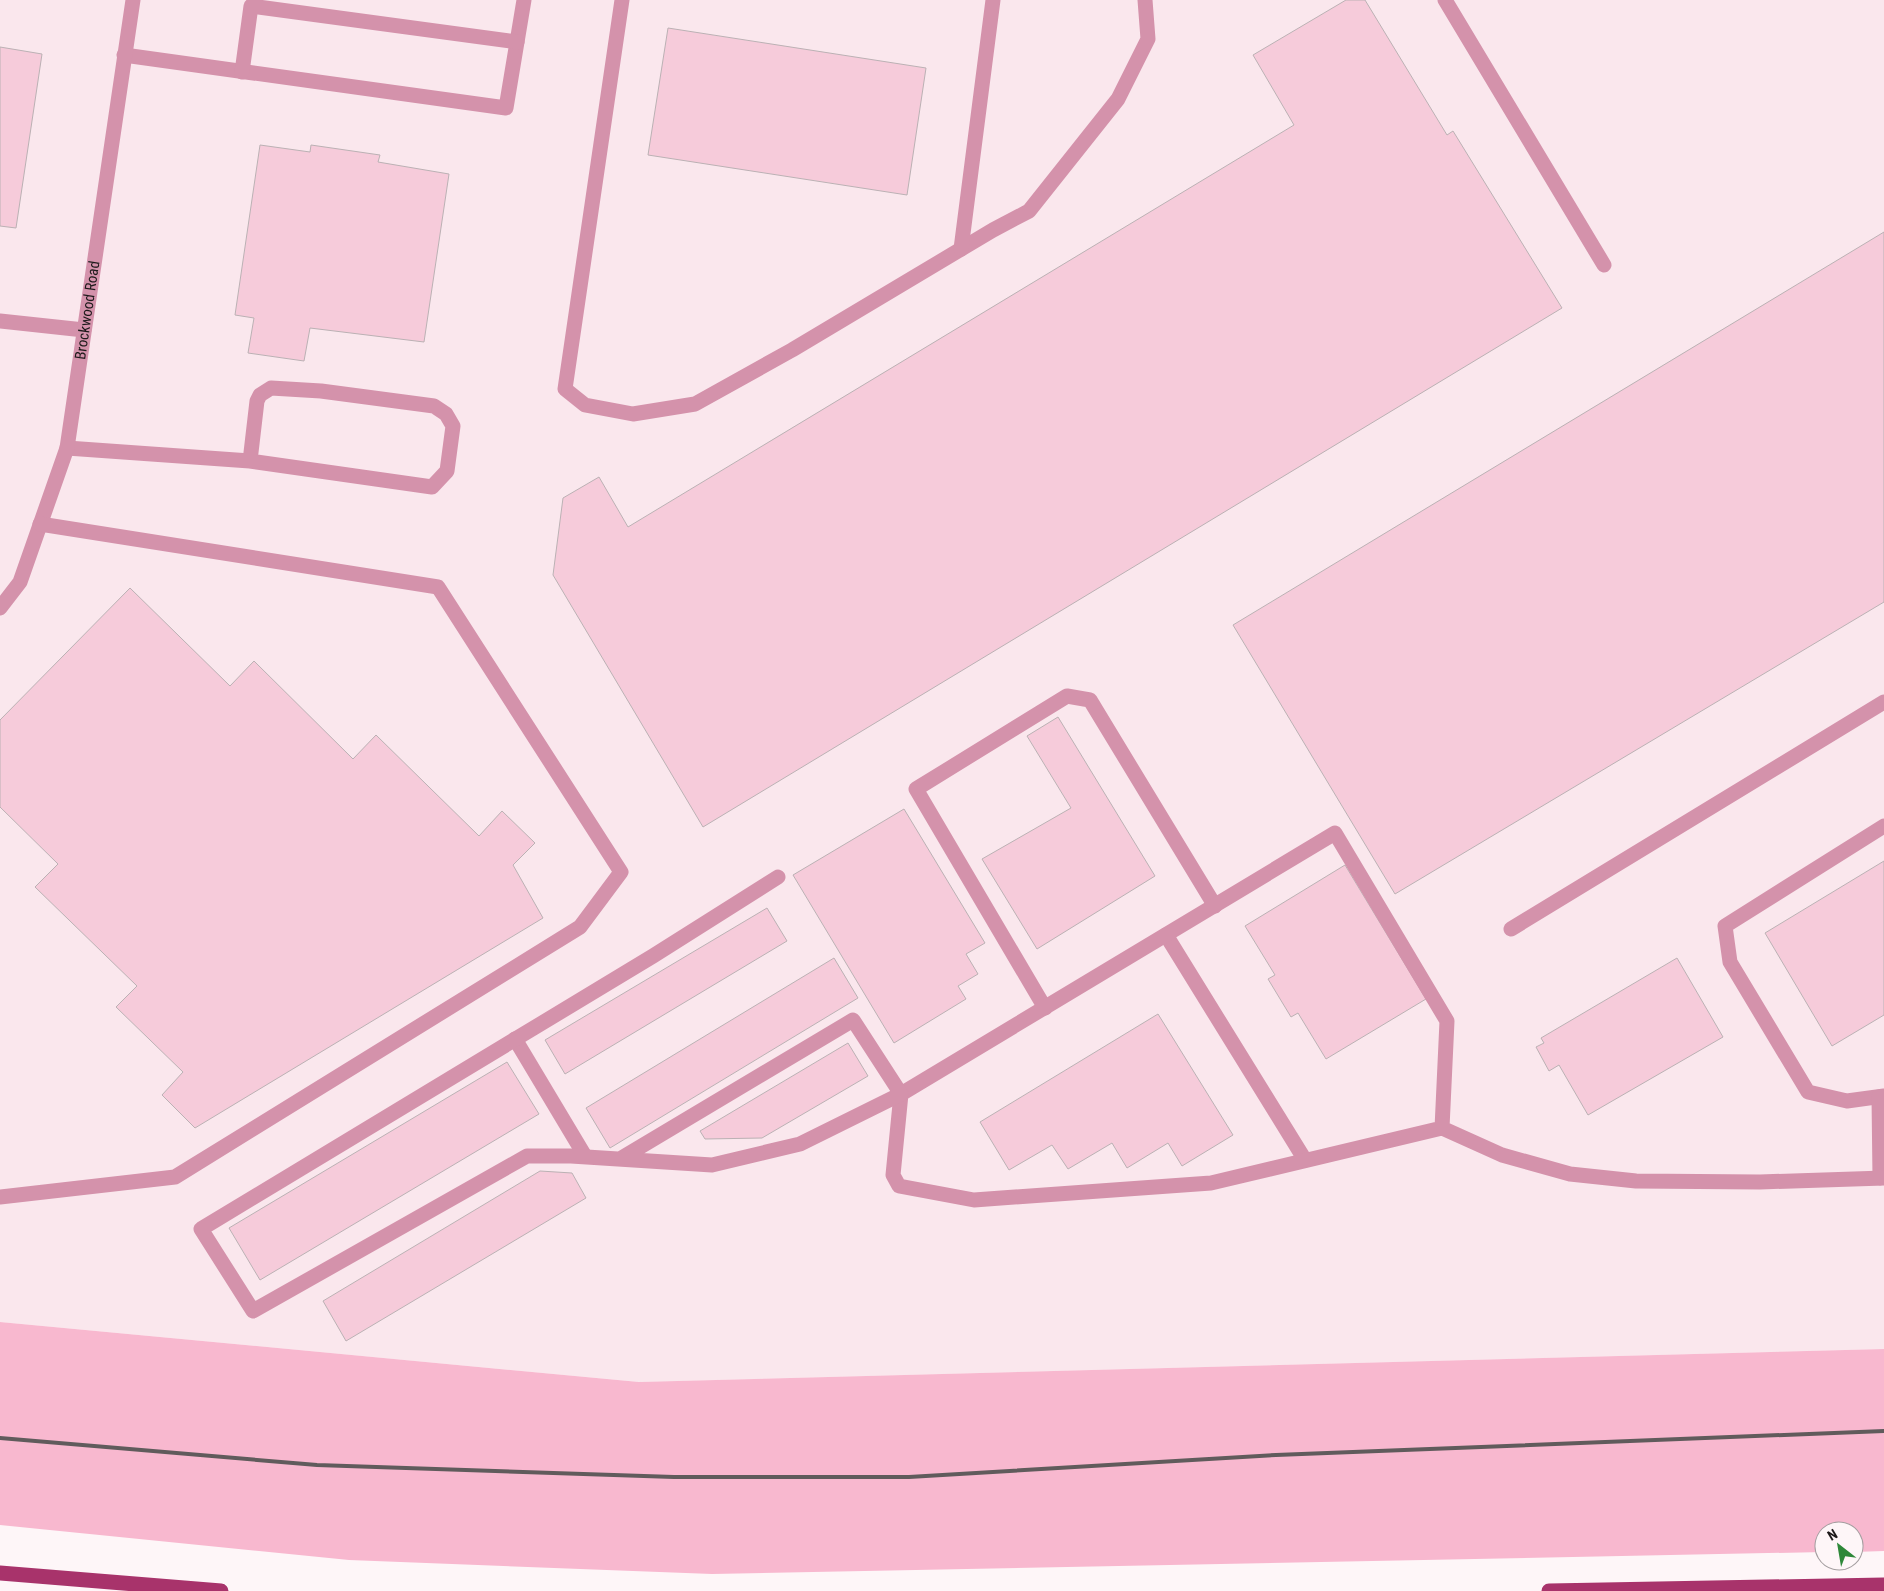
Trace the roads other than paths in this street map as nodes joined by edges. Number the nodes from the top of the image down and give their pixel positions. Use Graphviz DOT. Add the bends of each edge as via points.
graph roads {
  1 [pos="132,0"];
  2 [pos="524,0"];
  3 [pos="622,0"];
  4 [pos="993,0"];
  5 [pos="1145,0"];
  6 [pos="1445,0"];
  7 [pos="517,42"];
  8 [pos="124,55"];
  9 [pos="242,72"];
  10 [pos="961,249"];
  11 [pos="1604,265"];
  12 [pos="0,321"];
  13 [pos="84,330"];
  14 [pos="67,448"];
  15 [pos="250,461"];
  16 [pos="40,524"];
  17 [pos="0,608"];
  18 [pos="1884,702"];
  19 [pos="1884,826"];
  20 [pos="778,877"];
  21 [pos="1214,906"];
  22 [pos="1511,929"];
  23 [pos="1166,935"];
  24 [pos="1045,1008"];
  25 [pos="515,1039"];
  26 [pos="901,1094"];
  27 [pos="1881,1096"];
  28 [pos="1442,1128"];
  29 [pos="585,1156"];
  30 [pos="620,1159"];
  31 [pos="1305,1160"];
  32 [pos="1882,1178"];
  33 [pos="0,1197"];
  34 [pos="0,1574"];
  35 [pos="1884,1585"];
  36 [pos="221,1591"];
  37 [pos="1549,1591"];
  1 -- 8 [label="street, Brockwood Road"];
  2 -- 7 [label="street"];
  3 -- 10 [label="street" via="565,389 585,405 633,414 695,404"];
  4 -- 10 [label="street"];
  5 -- 10 [label="street" via="1148,39 1118,99 1029,211"];
  6 -- 11 [label="street"];
  7 -- 9 [label="street" via="506,108"];
  7 -- 9 [label="street" via="251,6"];
  8 -- 9 [label="street"];
  8 -- 13 [label="street, Brockwood Road"];
  12 -- 13 [label="street"];
  13 -- 14 [label="street, Brockwood Road"];
  14 -- 15 [label="street"];
  14 -- 16 [label="street, Brockwood Road"];
  15 -- 15 [label="street" via="432,487 447,471 453,426 446,414 434,406 321,391 271,388 257,401"];
  16 -- 17 [label="street, Brockwood Road" via="20,582"];
  16 -- 33 [label="street" via="438,587 621,872 580,927 175,1177"];
  18 -- 22 [label="street"];
  19 -- 27 [label="street" via="1725,926 1730,962 1808,1092 1847,1101"];
  20 -- 25 [label="street"];
  21 -- 23 [label="street"];
  21 -- 24 [label="street" via="1090,700 1067,696 916,789"];
  21 -- 28 [label="street" via="1335,833 1447,1021"];
  23 -- 24 [label="street"];
  23 -- 31 [label="street"];
  24 -- 26 [label="street"];
  25 -- 29 [label="street"];
  25 -- 29 [label="street" via="201,1229 253,1311 527,1156"];
  26 -- 30 [label="street" via="800,1144 712,1165"];
  26 -- 30 [label="street" via="854,1020"];
  26 -- 31 [label="street" via="893,1175 899,1186 974,1200 1211,1183"];
  27 -- 32 [label="street"];
  28 -- 31 [label="street"];
  28 -- 32 [label="street" via="1502,1156 1570,1174 1636,1181 1760,1182"];
  29 -- 30 [label="street"];
  34 -- 36 [label="main road"];
  35 -- 37 [label="main road"];
}
